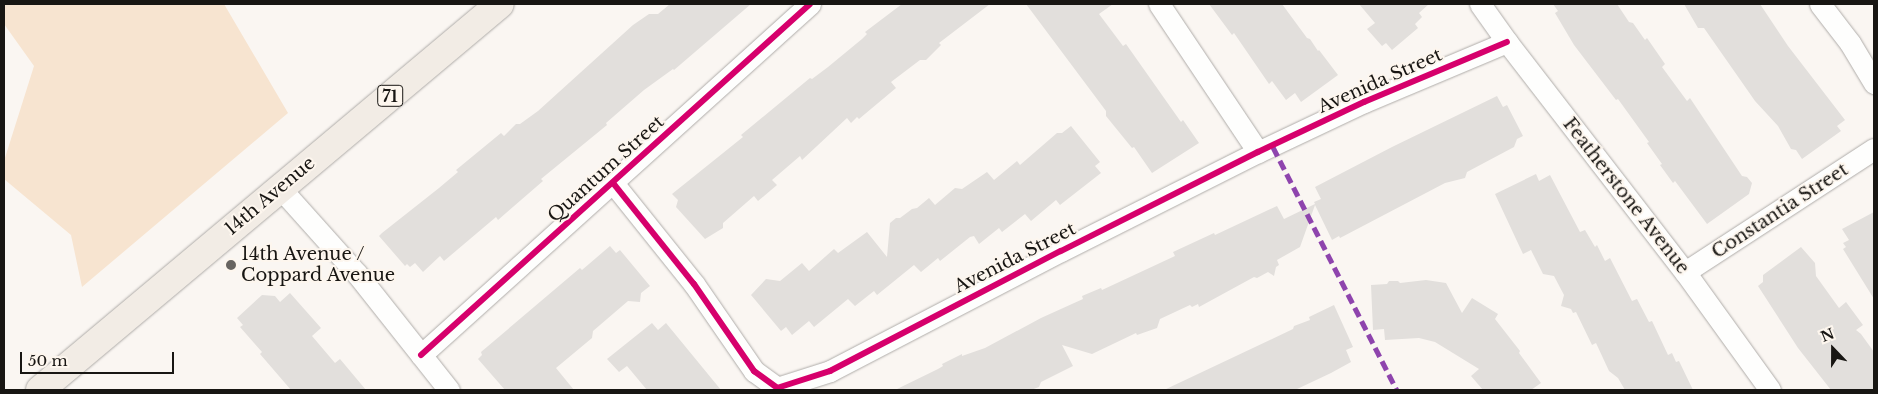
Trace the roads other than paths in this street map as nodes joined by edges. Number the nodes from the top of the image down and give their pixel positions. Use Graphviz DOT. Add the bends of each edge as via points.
graph roads {
  1 [pos="500,4"];
  2 [pos="810,4"];
  3 [pos="1159,4"];
  4 [pos="1480,4"];
  5 [pos="1820,4"];
  6 [pos="1507,42"];
  7 [pos="1874,83"];
  8 [pos="1874,149"];
  9 [pos="1258,152"];
  10 [pos="613,183"];
  11 [pos="280,189"];
  12 [pos="1685,272"];
  13 [pos="421,355"];
  14 [pos="40,390"];
  15 [pos="449,390"];
  16 [pos="1770,390"];
  1 -- 11 [label="main road, 14th Avenue / 71"];
  2 -- 10 [label="street, Quantum Street"];
  3 -- 9 [label="street"];
  4 -- 6 [label="street, Featherstone Avenue"];
  5 -- 7 [label="street" via="1850,43"];
  6 -- 9 [label="street, Avenida Street" via="1364,102"];
  6 -- 12 [label="street, Featherstone Avenue"];
  8 -- 12 [label="street, Constantia Street"];
  9 -- 10 [label="street, Avenida Street" via="830,371 777,388 754,371 694,284"];
  10 -- 13 [label="street, Quantum Street"];
  11 -- 13 [label="street" via="357,274"];
  11 -- 14 [label="main road, 14th Avenue / 71"];
  12 -- 16 [label="street, Featherstone Avenue"];
  13 -- 15 [label="street"];
}
